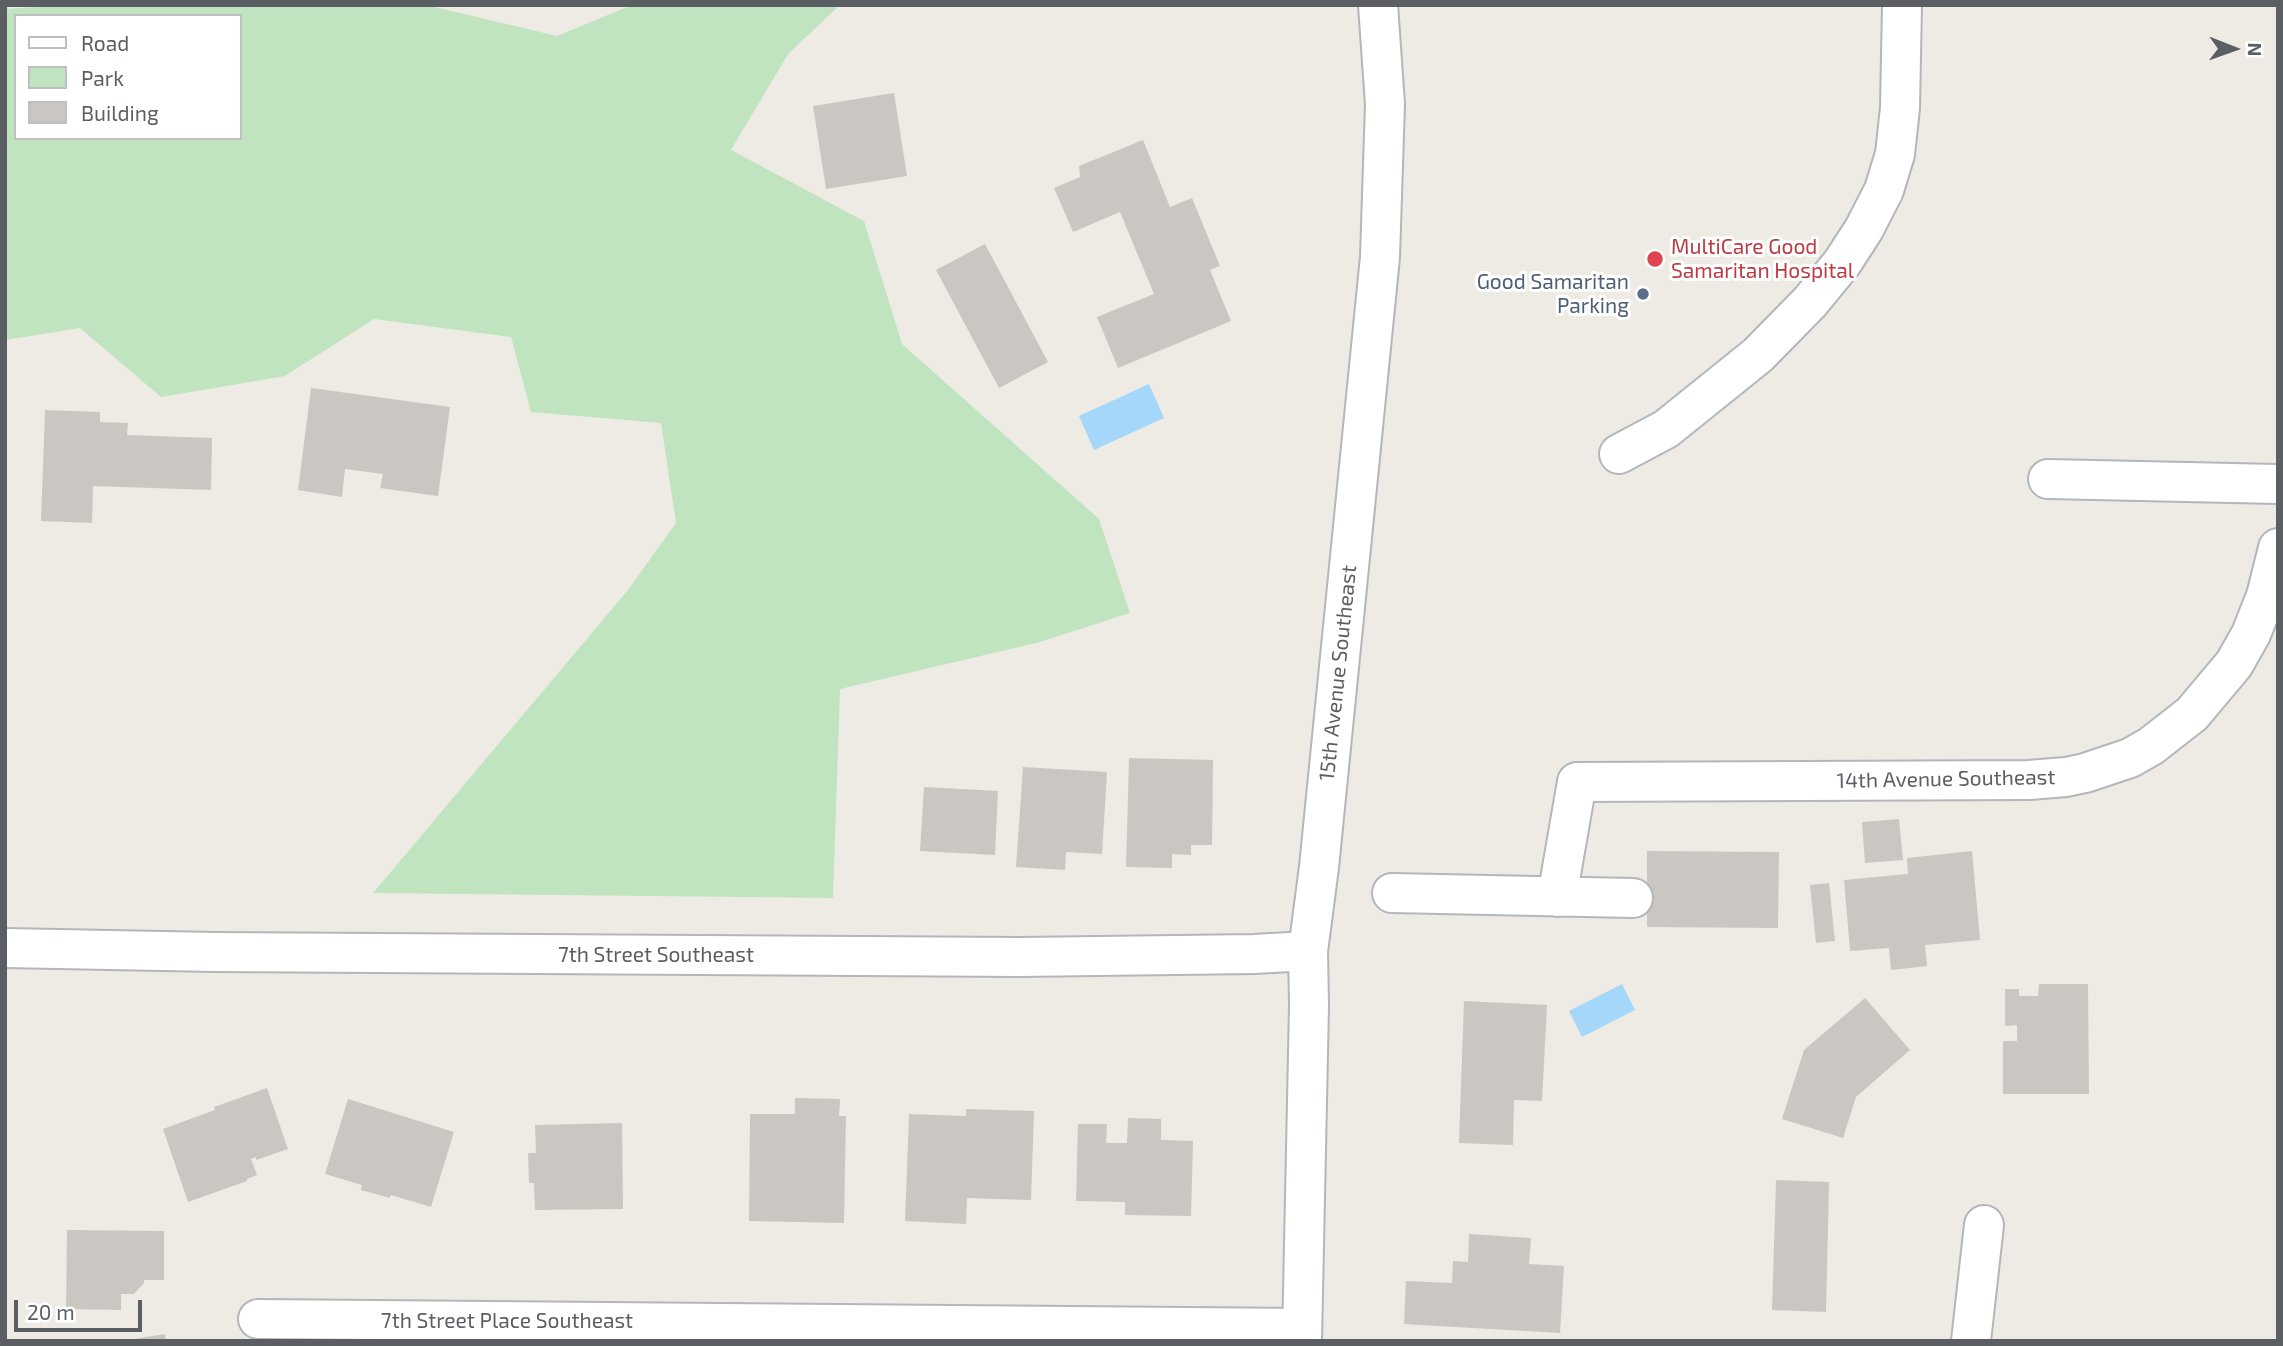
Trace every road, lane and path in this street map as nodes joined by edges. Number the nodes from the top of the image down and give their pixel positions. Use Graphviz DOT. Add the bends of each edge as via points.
graph roads {
  1 [pos="1378,5"];
  2 [pos="1902,5"];
  3 [pos="1619,454"];
  4 [pos="2048,479"];
  5 [pos="2278,484"];
  6 [pos="2278,548"];
  7 [pos="1392,893"];
  8 [pos="1557,897"];
  9 [pos="1633,898"];
  10 [pos="5,948"];
  11 [pos="1308,951"];
  12 [pos="1984,1225"];
  13 [pos="258,1319"];
  14 [pos="1302,1334"];
  15 [pos="1971,1341"];
  1 -- 11 [label="street, 15th Avenue Southeast" via="1385,104 1380,257"];
  2 -- 3 [label="street" via="1895,154 1884,190 1864,229 1810,302 1758,355 1666,429"];
  4 -- 5 [label="street"];
  6 -- 8 [label="street, 14th Avenue Southeast" via="2266,596 2234,664 2173,730 2140,752 2104,768 2029,780 1577,782"];
  7 -- 8 [label="street"];
  8 -- 9 [label="street"];
  10 -- 11 [label="street, 7th Street Southeast" via="1006,957"];
  11 -- 14 [label="street, 15th Avenue Southeast"];
  12 -- 15 [label="street"];
  13 -- 14 [label="street, 7th Street Place Southeast"];
}
